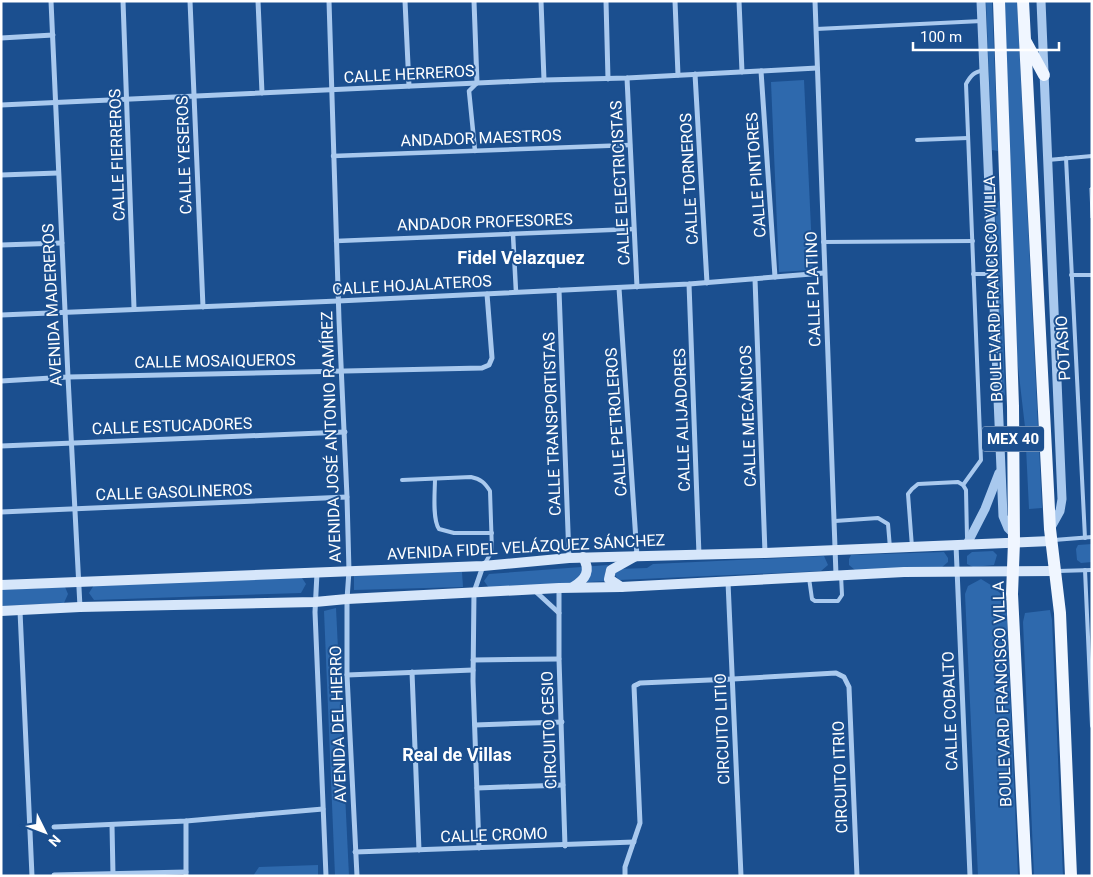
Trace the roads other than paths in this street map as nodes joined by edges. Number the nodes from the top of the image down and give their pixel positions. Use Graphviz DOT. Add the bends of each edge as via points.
graph roads {
  1 [pos="52,1"];
  2 [pos="123,1"];
  3 [pos="190,1"];
  4 [pos="258,1"];
  5 [pos="329,1"];
  6 [pos="405,1"];
  7 [pos="474,1"];
  8 [pos="541,1"];
  9 [pos="606,1"];
  10 [pos="675,1"];
  11 [pos="739,1"];
  12 [pos="815,1"];
  13 [pos="981,1"];
  14 [pos="999,1"];
  15 [pos="1023,1"];
  16 [pos="1041,1"];
  17 [pos="982,21"];
  18 [pos="816,30"];
  19 [pos="53,36"];
  20 [pos="1,38"];
  21 [pos="1025,38"];
  22 [pos="817,68"];
  23 [pos="984,70"];
  24 [pos="761,71"];
  25 [pos="742,72"];
  26 [pos="695,74"];
  27 [pos="678,75"];
  28 [pos="1044,75"];
  29 [pos="627,78"];
  30 [pos="608,79"];
  31 [pos="544,80"];
  32 [pos="477,84"];
  33 [pos="409,86"];
  34 [pos="332,90"];
  35 [pos="262,93"];
  36 [pos="195,96"];
  37 [pos="127,100"];
  38 [pos="56,104"];
  39 [pos="1,105"];
  40 [pos="968,138"];
  41 [pos="917,140"];
  42 [pos="630,145"];
  43 [pos="476,151"];
  44 [pos="333,156"];
  45 [pos="1092,156"];
  46 [pos="1066,158"];
  47 [pos="1048,160"];
  48 [pos="58,173"];
  49 [pos="1,175"];
  50 [pos="1005,177"];
  51 [pos="988,178"];
  52 [pos="634,228"];
  53 [pos="513,234"];
  54 [pos="336,241"];
  55 [pos="972,241"];
  56 [pos="823,242"];
  57 [pos="62,243"];
  58 [pos="1,245"];
  59 [pos="824,272"];
  60 [pos="973,274"];
  61 [pos="992,274"];
  62 [pos="1072,274"];
  63 [pos="1092,275"];
  64 [pos="775,277"];
  65 [pos="755,278"];
  66 [pos="707,283"];
  67 [pos="689,284"];
  68 [pos="637,287"];
  69 [pos="619,288"];
  70 [pos="559,290"];
  71 [pos="516,292"];
  72 [pos="487,294"];
  73 [pos="338,301"];
  74 [pos="203,307"];
  75 [pos="134,308"];
  76 [pos="65,313"];
  77 [pos="1,315"];
  78 [pos="341,371"];
  79 [pos="68,377"];
  80 [pos="1,380"];
  81 [pos="345,432"];
  82 [pos="72,442"];
  83 [pos="1,446"];
  84 [pos="1000,470"];
  85 [pos="435,479"];
  86 [pos="402,480"];
  87 [pos="963,485"];
  88 [pos="347,498"];
  89 [pos="75,509"];
  90 [pos="1,512"];
  91 [pos="835,521"];
  92 [pos="492,533"];
  93 [pos="1051,535"];
  94 [pos="1014,538"];
  95 [pos="1085,538"];
  96 [pos="1092,538"];
  97 [pos="967,544"];
  98 [pos="956,545"];
  99 [pos="912,547"];
  100 [pos="890,548"];
  101 [pos="835,550"];
  102 [pos="765,553"];
  103 [pos="699,555"];
  104 [pos="637,556"];
  105 [pos="583,557"];
  106 [pos="569,558"];
  107 [pos="483,566"];
  108 [pos="1085,570"];
  109 [pos="1092,570"];
  110 [pos="348,571"];
  111 [pos="956,571"];
  112 [pos="1014,571"];
  113 [pos="1054,571"];
  114 [pos="317,572"];
  115 [pos="838,576"];
  116 [pos="809,578"];
  117 [pos="78,582"];
  118 [pos="728,582"];
  119 [pos="1,585"];
  120 [pos="574,587"];
  121 [pos="621,587"];
  122 [pos="559,588"];
  123 [pos="534,590"];
  124 [pos="474,592"];
  125 [pos="347,599"];
  126 [pos="315,602"];
  127 [pos="80,607"];
  128 [pos="1,611"];
  129 [pos="20,611"];
  130 [pos="559,613"];
  131 [pos="559,659"];
  132 [pos="474,660"];
  133 [pos="473,670"];
  134 [pos="412,672"];
  135 [pos="347,675"];
  136 [pos="733,680"];
  137 [pos="1091,684"];
  138 [pos="562,722"];
  139 [pos="475,725"];
  140 [pos="1092,726"];
  141 [pos="564,785"];
  142 [pos="477,788"];
  143 [pos="323,810"];
  144 [pos="186,821"];
  145 [pos="112,826"];
  146 [pos="54,827"];
  147 [pos="634,842"];
  148 [pos="566,846"];
  149 [pos="479,848"];
  150 [pos="419,850"];
  151 [pos="355,852"];
  152 [pos="113,874"];
  153 [pos="186,874"];
  154 [pos="54,875"];
  155 [pos="32,876"];
  156 [pos="326,876"];
  157 [pos="357,876"];
  158 [pos="625,876"];
  159 [pos="741,876"];
  160 [pos="857,876"];
  161 [pos="970,876"];
  162 [pos="1026,876"];
  163 [pos="1071,876"];
  1 -- 19 [label="street, AVENIDA MADEREROS"];
  2 -- 37 [label="street, CALLE FIERREROS"];
  3 -- 36 [label="street, CALLE YESEROS"];
  4 -- 35 [label="street"];
  5 -- 34 [label="street, AVENIDA JOSÉ ANTONIO RAMÍREZ"];
  6 -- 33 [label="street"];
  7 -- 32 [label="street"];
  8 -- 31 [label="street"];
  9 -- 30 [label="street"];
  10 -- 27 [label="street"];
  11 -- 25 [label="street"];
  12 -- 18 [label="street, CALLE PLATINO"];
  13 -- 17 [label="street"];
  14 -- 50 [label="main road, BOULEVARD FRANCISCO VILLA / MEX 40"];
  15 -- 21 [label="main road, MEX 40"];
  16 -- 28 [label="street"];
  17 -- 18 [label="lane"];
  17 -- 23 [label="street"];
  18 -- 22 [label="street, CALLE PLATINO"];
  19 -- 20 [label="street"];
  19 -- 38 [label="street, AVENIDA MADEREROS"];
  21 -- 28 [label="main road"];
  21 -- 93 [label="main road, MEX 40"];
  22 -- 24 [label="street, CALLE HERREROS"];
  22 -- 56 [label="street, CALLE PLATINO"];
  23 -- 40 [label="lane" via="974,72 966,84"];
  23 -- 51 [label="street"];
  24 -- 25 [label="street, CALLE HERREROS"];
  24 -- 64 [label="street, CALLE PINTORES"];
  25 -- 26 [label="street, CALLE HERREROS"];
  26 -- 27 [label="street, CALLE HERREROS"];
  26 -- 66 [label="street, CALLE TORNEROS"];
  27 -- 29 [label="street, CALLE HERREROS"];
  28 -- 47 [label="street"];
  29 -- 30 [label="street, CALLE HERREROS"];
  29 -- 42 [label="street, CALLE ELECTRICISTAS"];
  30 -- 31 [label="street, CALLE HERREROS"];
  31 -- 32 [label="street, CALLE HERREROS"];
  32 -- 33 [label="street, CALLE HERREROS"];
  32 -- 43 [label="street" via="470,91"];
  33 -- 34 [label="street, CALLE HERREROS"];
  34 -- 35 [label="street, CALLE HERREROS"];
  34 -- 44 [label="street, AVENIDA JOSÉ ANTONIO RAMÍREZ"];
  35 -- 36 [label="street, CALLE HERREROS"];
  36 -- 37 [label="street, CALLE HERREROS"];
  36 -- 74 [label="street, CALLE YESEROS"];
  37 -- 38 [label="street, CALLE HERREROS"];
  37 -- 75 [label="street, CALLE FIERREROS"];
  38 -- 39 [label="street, CALLE HERREROS"];
  38 -- 48 [label="street, AVENIDA MADEREROS"];
  40 -- 41 [label="lane"];
  40 -- 55 [label="lane"];
  42 -- 43 [label="street, ANDADOR MAESTROS"];
  42 -- 52 [label="street, CALLE ELECTRICISTAS"];
  43 -- 44 [label="street, ANDADOR MAESTROS"];
  44 -- 54 [label="street, AVENIDA JOSÉ ANTONIO RAMÍREZ"];
  45 -- 46 [label="lane"];
  46 -- 47 [label="lane"];
  46 -- 62 [label="lane, POTASIO"];
  47 -- 93 [label="street" via="1062,499"];
  48 -- 49 [label="street"];
  48 -- 57 [label="street, AVENIDA MADEREROS"];
  50 -- 51 [label="street"];
  50 -- 94 [label="main road, BOULEVARD FRANCISCO VILLA / MEX 40"];
  51 -- 61 [label="street"];
  52 -- 53 [label="street, ANDADOR PROFESORES"];
  52 -- 68 [label="street, CALLE ELECTRICISTAS"];
  53 -- 54 [label="street, ANDADOR PROFESORES"];
  53 -- 71 [label="street"];
  54 -- 73 [label="street, AVENIDA JOSÉ ANTONIO RAMÍREZ"];
  55 -- 56 [label="lane"];
  55 -- 60 [label="lane"];
  56 -- 59 [label="street, CALLE PLATINO"];
  57 -- 58 [label="street"];
  57 -- 76 [label="street, AVENIDA MADEREROS"];
  59 -- 64 [label="street, CALLE HOJALATEROS"];
  59 -- 91 [label="street, CALLE PLATINO"];
  60 -- 61 [label="lane"];
  60 -- 87 [label="lane" via="981,460"];
  61 -- 84 [label="street"];
  62 -- 63 [label="lane"];
  62 -- 95 [label="lane, POTASIO"];
  64 -- 65 [label="street, CALLE HOJALATEROS"];
  65 -- 66 [label="street, CALLE HOJALATEROS"];
  65 -- 102 [label="street, CALLE MECÁNICOS"];
  66 -- 67 [label="street, CALLE HOJALATEROS"];
  67 -- 68 [label="street, CALLE HOJALATEROS"];
  67 -- 103 [label="street, CALLE ALIJADORES"];
  68 -- 69 [label="street, CALLE HOJALATEROS"];
  69 -- 70 [label="street, CALLE HOJALATEROS"];
  69 -- 104 [label="street, CALLE PETROLEROS"];
  70 -- 71 [label="street, CALLE HOJALATEROS"];
  70 -- 106 [label="street, CALLE TRANSPORTISTAS"];
  71 -- 72 [label="street, CALLE HOJALATEROS"];
  72 -- 73 [label="street, CALLE HOJALATEROS"];
  72 -- 78 [label="street, CALLE MOSAIQUEROS" via="492,358 489,365 482,368"];
  73 -- 74 [label="street, CALLE HOJALATEROS"];
  73 -- 78 [label="street, AVENIDA JOSÉ ANTONIO RAMÍREZ"];
  74 -- 75 [label="street, CALLE HOJALATEROS"];
  75 -- 76 [label="street, CALLE HOJALATEROS"];
  76 -- 77 [label="street, CALLE HOJALATEROS"];
  76 -- 79 [label="street, AVENIDA MADEREROS"];
  78 -- 79 [label="street, CALLE MOSAIQUEROS"];
  78 -- 81 [label="street, AVENIDA JOSÉ ANTONIO RAMÍREZ"];
  79 -- 80 [label="street, CALLE MOSAIQUEROS"];
  79 -- 82 [label="street, AVENIDA MADEREROS"];
  81 -- 82 [label="street, CALLE ESTUCADORES"];
  81 -- 88 [label="street, AVENIDA JOSÉ ANTONIO RAMÍREZ"];
  82 -- 83 [label="street, CALLE ESTUCADORES"];
  82 -- 89 [label="street, AVENIDA MADEREROS"];
  84 -- 94 [label="street" via="1004,522"];
  84 -- 97 [label="street"];
  85 -- 86 [label="lane"];
  85 -- 92 [label="lane" via="471,477 486,484 490,492"];
  85 -- 92 [label="lane" via="439,529 454,533"];
  87 -- 97 [label="lane" via="966,490"];
  87 -- 99 [label="lane" via="958,482 918,484 912,489 908,494"];
  88 -- 89 [label="street, CALLE GASOLINEROS"];
  88 -- 110 [label="street, AVENIDA JOSÉ ANTONIO RAMÍREZ"];
  89 -- 90 [label="street, CALLE GASOLINEROS"];
  89 -- 117 [label="street, AVENIDA MADEREROS"];
  91 -- 100 [label="lane" via="882,519 888,524"];
  91 -- 101 [label="street, CALLE PLATINO"];
  92 -- 107 [label="lane" via="492,551"];
  93 -- 94 [label="main road, AVENIDA FIDEL VELÁZQUEZ SÁNCHEZ"];
  93 -- 95 [label="lane"];
  93 -- 113 [label="main road, MEX 40"];
  94 -- 97 [label="main road, AVENIDA FIDEL VELÁZQUEZ SÁNCHEZ"];
  94 -- 112 [label="main road, BOULEVARD FRANCISCO VILLA / MEX 40"];
  95 -- 96 [label="lane"];
  97 -- 98 [label="main road, AVENIDA FIDEL VELÁZQUEZ SÁNCHEZ"];
  98 -- 99 [label="main road, AVENIDA FIDEL VELÁZQUEZ SÁNCHEZ"];
  98 -- 111 [label="street, CALLE COBALTO"];
  99 -- 100 [label="main road, AVENIDA FIDEL VELÁZQUEZ SÁNCHEZ"];
  100 -- 101 [label="main road, AVENIDA FIDEL VELÁZQUEZ SÁNCHEZ"];
  101 -- 102 [label="main road, AVENIDA FIDEL VELÁZQUEZ SÁNCHEZ"];
  101 -- 115 [label="street, CALLE PLATINO"];
  102 -- 103 [label="main road, AVENIDA FIDEL VELÁZQUEZ SÁNCHEZ"];
  103 -- 104 [label="main road, AVENIDA FIDEL VELÁZQUEZ SÁNCHEZ"];
  104 -- 105 [label="main road, AVENIDA FIDEL VELÁZQUEZ SÁNCHEZ"];
  104 -- 121 [label="main road" via="611,570 609,579"];
  105 -- 106 [label="main road, AVENIDA FIDEL VELÁZQUEZ SÁNCHEZ"];
  105 -- 120 [label="main road" via="587,565 586,574"];
  106 -- 107 [label="main road, AVENIDA FIDEL VELÁZQUEZ SÁNCHEZ"];
  107 -- 110 [label="main road, AVENIDA FIDEL VELÁZQUEZ SÁNCHEZ"];
  107 -- 124 [label="street"];
  108 -- 109 [label="lane"];
  108 -- 113 [label="lane"];
  108 -- 137 [label="lane"];
  110 -- 114 [label="main road, AVENIDA FIDEL VELÁZQUEZ SÁNCHEZ"];
  110 -- 125 [label="street, AVENIDA DEL HIERRO"];
  111 -- 112 [label="main road"];
  111 -- 115 [label="main road"];
  111 -- 161 [label="street, CALLE COBALTO"];
  112 -- 113 [label="main road"];
  112 -- 162 [label="main road, BOULEVARD FRANCISCO VILLA / MEX 40" via="1012,594"];
  113 -- 163 [label="main road, MEX 40" via="1060,613"];
  114 -- 117 [label="main road, AVENIDA FIDEL VELÁZQUEZ SÁNCHEZ"];
  114 -- 126 [label="street, AVENIDA DEL HIERRO"];
  115 -- 116 [label="main road"];
  115 -- 116 [label="lane" via="842,595 838,601 812,599"];
  116 -- 118 [label="main road"];
  117 -- 119 [label="main road, AVENIDA FIDEL VELÁZQUEZ SÁNCHEZ"];
  117 -- 127 [label="street, AVENIDA MADEREROS"];
  118 -- 121 [label="main road"];
  118 -- 136 [label="street, CIRCUITO LITIO"];
  120 -- 121 [label="main road"];
  120 -- 122 [label="main road"];
  122 -- 123 [label="main road"];
  122 -- 130 [label="street, CIRCUITO CESIO"];
  123 -- 124 [label="main road"];
  123 -- 130 [label="street"];
  124 -- 125 [label="main road"];
  124 -- 132 [label="street"];
  125 -- 126 [label="main road"];
  125 -- 135 [label="street, AVENIDA DEL HIERRO"];
  126 -- 127 [label="main road"];
  126 -- 143 [label="street, AVENIDA DEL HIERRO"];
  127 -- 129 [label="main road"];
  128 -- 129 [label="main road"];
  129 -- 155 [label="street"];
  130 -- 131 [label="street, CIRCUITO CESIO"];
  131 -- 132 [label="street"];
  131 -- 138 [label="street, CIRCUITO CESIO"];
  132 -- 133 [label="street"];
  133 -- 134 [label="street"];
  133 -- 139 [label="street"];
  134 -- 135 [label="street"];
  134 -- 150 [label="street"];
  135 -- 151 [label="street, AVENIDA DEL HIERRO"];
  136 -- 147 [label="street" via="636,684 633,688 640,824"];
  136 -- 159 [label="street, CIRCUITO LITIO"];
  136 -- 160 [label="street, CIRCUITO ITRIO" via="836,673 844,677 849,688"];
  137 -- 140 [label="lane"];
  138 -- 139 [label="street"];
  138 -- 141 [label="street, CIRCUITO CESIO"];
  139 -- 142 [label="street"];
  141 -- 142 [label="street"];
  141 -- 148 [label="street, CIRCUITO CESIO"];
  142 -- 149 [label="street"];
  143 -- 144 [label="street"];
  143 -- 156 [label="street, AVENIDA DEL HIERRO"];
  144 -- 145 [label="street"];
  144 -- 153 [label="street"];
  145 -- 146 [label="street"];
  145 -- 152 [label="street"];
  147 -- 148 [label="street, CALLE CROMO"];
  147 -- 158 [label="street"];
  148 -- 149 [label="street, CALLE CROMO"];
  149 -- 150 [label="street, CALLE CROMO"];
  150 -- 151 [label="street, CALLE CROMO"];
  151 -- 157 [label="street, AVENIDA DEL HIERRO"];
  152 -- 153 [label="street"];
  152 -- 154 [label="street"];
}
